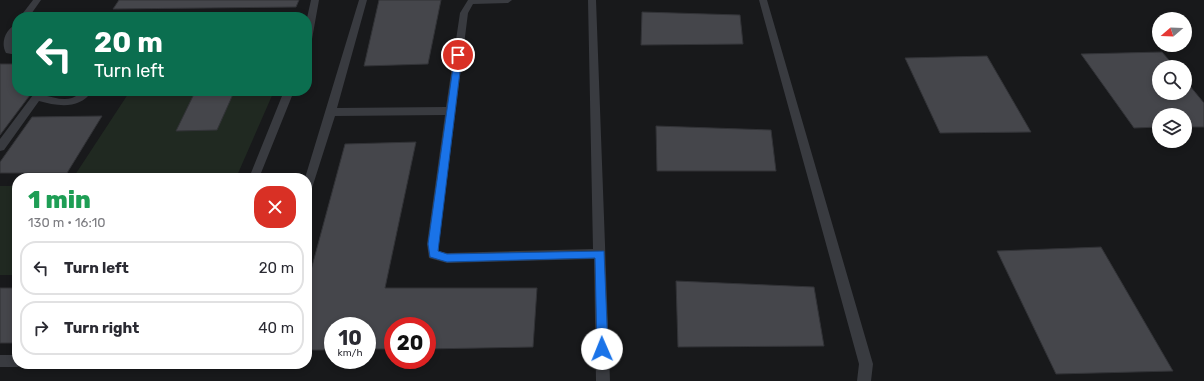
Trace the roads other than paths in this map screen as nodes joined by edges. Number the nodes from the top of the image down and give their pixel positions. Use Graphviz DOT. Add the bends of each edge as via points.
graph roads {
  1 [pos="37,0"];
  2 [pos="315,0"];
  3 [pos="362,0"];
  4 [pos="508,0"];
  5 [pos="592,0"];
  6 [pos="763,0"];
  7 [pos="28,12"];
  8 [pos="312,14"];
  9 [pos="12,33"];
  10 [pos="12,51"];
  11 [pos="38,96"];
  12 [pos="45,96"];
  13 [pos="83,96"];
  14 [pos="287,96"];
  15 [pos="451,111"];
  16 [pos="331,112"];
  17 [pos="0,147"];
  18 [pos="256,173"];
  19 [pos="312,173"];
  20 [pos="600,254"];
  21 [pos="0,361"];
  22 [pos="12,361"];
  23 [pos="603,381"];
  24 [pos="864,381"];
  1 -- 7 [label="lane"];
  2 -- 8 [label="lane"];
  3 -- 16 [label="lane"];
  4 -- 15 [label="lane" via="470,2 464,13"];
  5 -- 20 [label="lane"];
  6 -- 24 [label="lane" via="866,364"];
  9 -- 10 [label="lane" via="8,38 7,47"];
  11 -- 17 [label="lane"];
  12 -- 13 [label="lane" via="64,103"];
  14 -- 18 [label="lane"];
  15 -- 16 [label="lane"];
  15 -- 20 [label="lane" via="433,244 434,254 447,258"];
  16 -- 19 [label="lane"];
  20 -- 23 [label="lane"];
  21 -- 22 [label="lane"];
}
